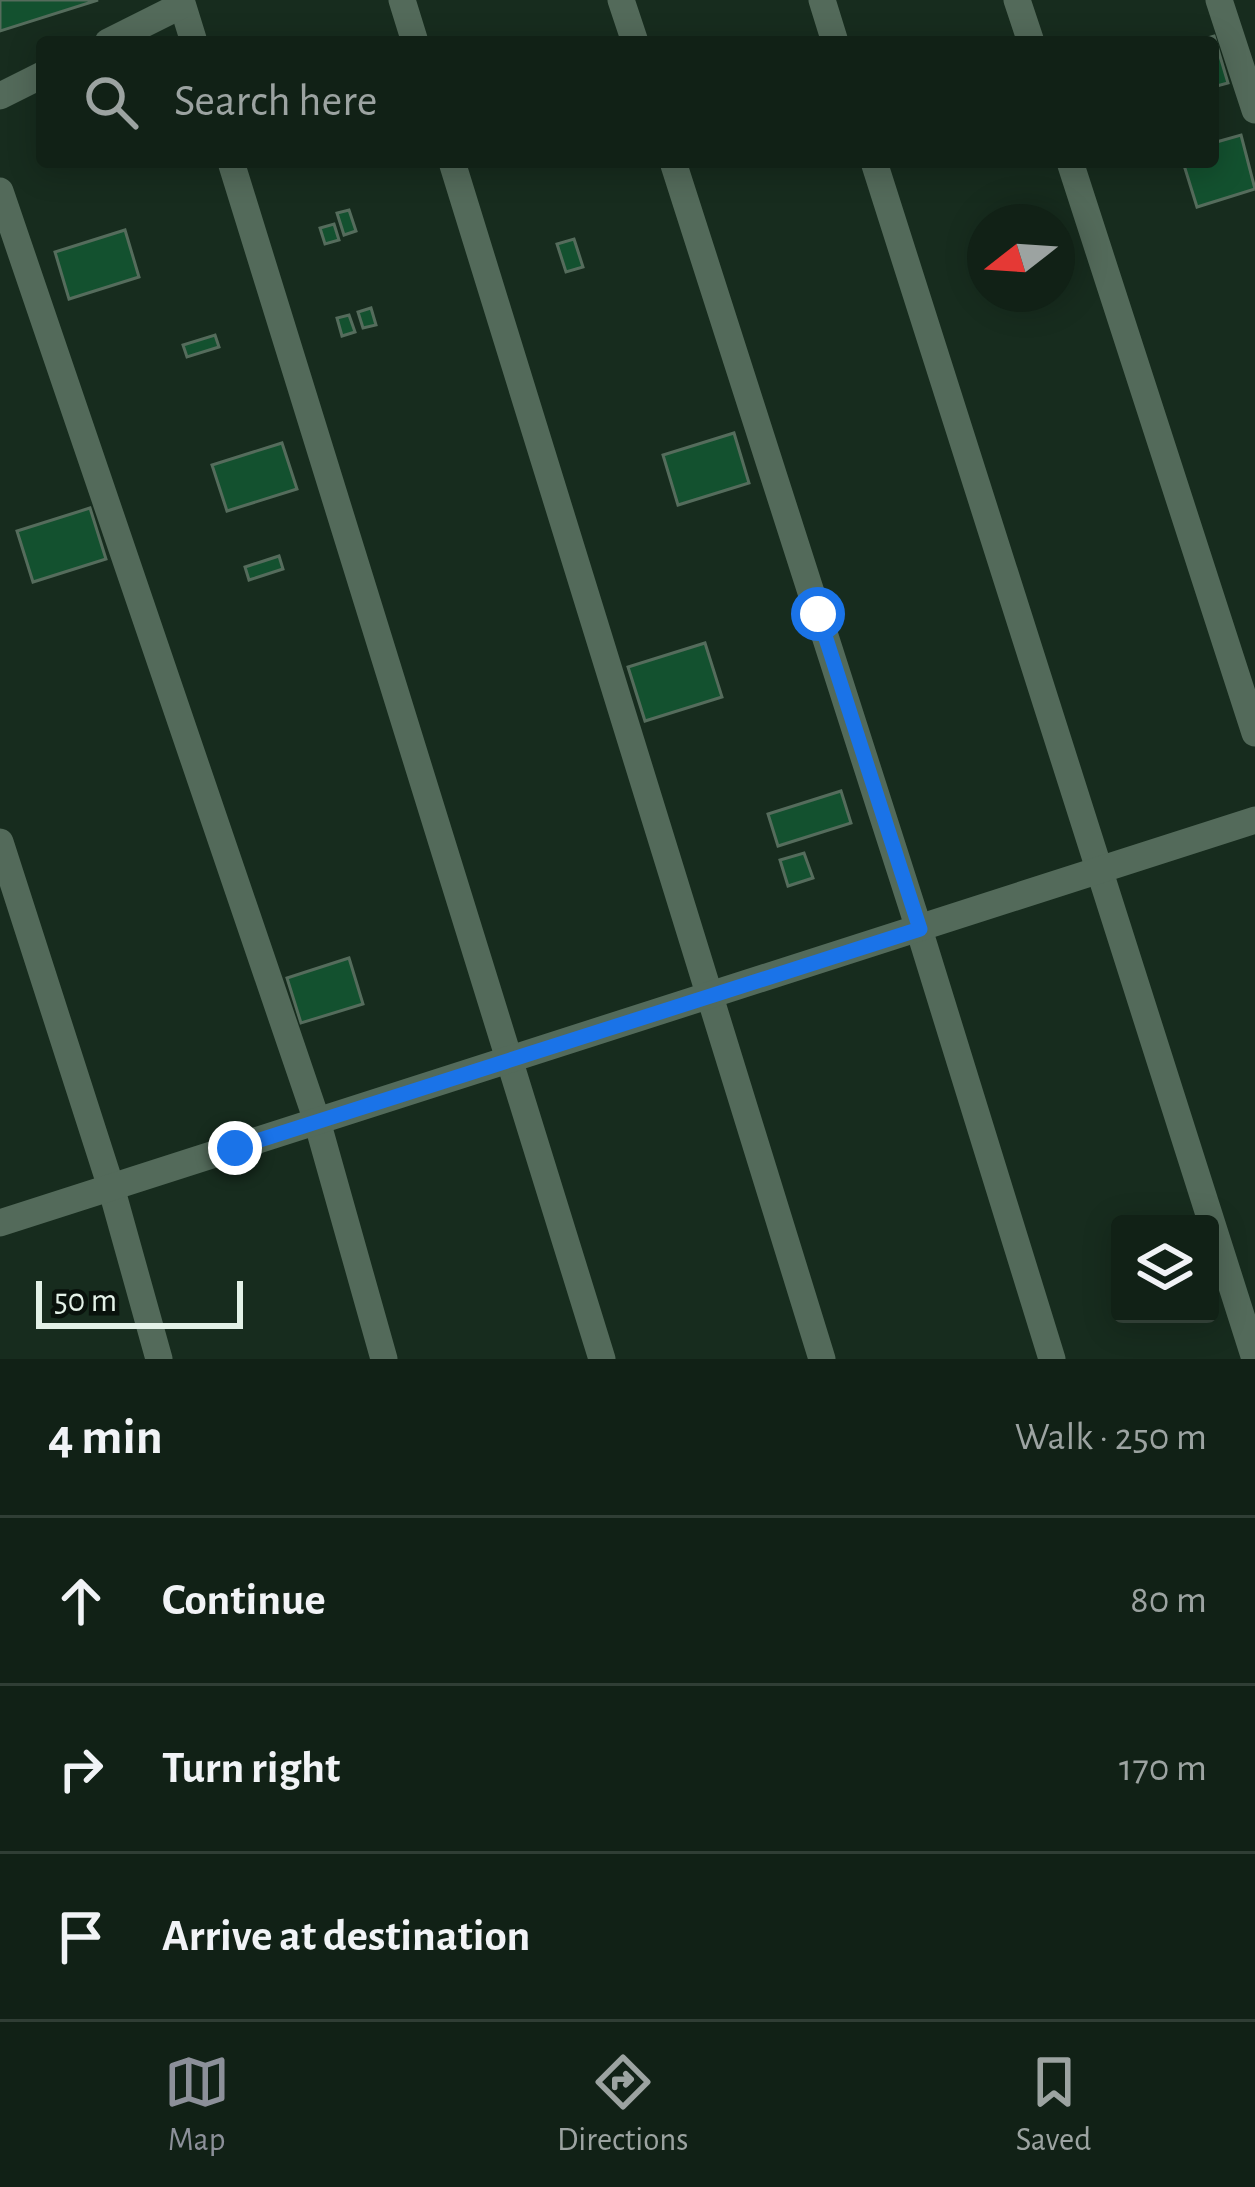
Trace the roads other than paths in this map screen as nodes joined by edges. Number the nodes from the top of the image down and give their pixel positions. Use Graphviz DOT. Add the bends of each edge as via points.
graph roads {
  1 [pos="402,0"];
  2 [pos="621,0"];
  3 [pos="822,0"];
  4 [pos="1017,0"];
  5 [pos="1219,0"];
  6 [pos="181,2"];
  7 [pos="119,36"];
  8 [pos="192,36"];
  9 [pos="413,36"];
  10 [pos="633,36"];
  11 [pos="834,36"];
  12 [pos="1029,36"];
  13 [pos="36,78"];
  14 [pos="0,96"];
  15 [pos="1255,110"];
  16 [pos="233,168"];
  17 [pos="454,168"];
  18 [pos="675,168"];
  19 [pos="876,168"];
  20 [pos="1072,168"];
  21 [pos="0,191"];
  22 [pos="1255,733"];
  23 [pos="1255,820"];
  24 [pos="0,842"];
  25 [pos="1100,868"];
  26 [pos="920,929"];
  27 [pos="710,995"];
  28 [pos="511,1059"];
  29 [pos="317,1121"];
  30 [pos="111,1187"];
  31 [pos="0,1223"];
  32 [pos="159,1359"];
  33 [pos="384,1359"];
  34 [pos="602,1359"];
  35 [pos="822,1359"];
  36 [pos="1052,1359"];
  37 [pos="1255,1359"];
  1 -- 9 [label="street"];
  2 -- 10 [label="street"];
  3 -- 11 [label="street"];
  4 -- 12 [label="street"];
  5 -- 15 [label="street"];
  6 -- 7 [label="street"];
  6 -- 8 [label="street"];
  13 -- 14 [label="street"];
  16 -- 28 [label="street"];
  17 -- 27 [label="street"];
  18 -- 26 [label="street"];
  19 -- 25 [label="street"];
  20 -- 22 [label="street"];
  21 -- 29 [label="street"];
  23 -- 25 [label="street"];
  24 -- 30 [label="street"];
  25 -- 26 [label="street"];
  25 -- 37 [label="street"];
  26 -- 27 [label="street"];
  26 -- 36 [label="street"];
  27 -- 28 [label="street"];
  27 -- 35 [label="street"];
  28 -- 29 [label="street"];
  28 -- 34 [label="street"];
  29 -- 30 [label="street"];
  29 -- 33 [label="street"];
  30 -- 31 [label="street"];
  30 -- 32 [label="street"];
}
